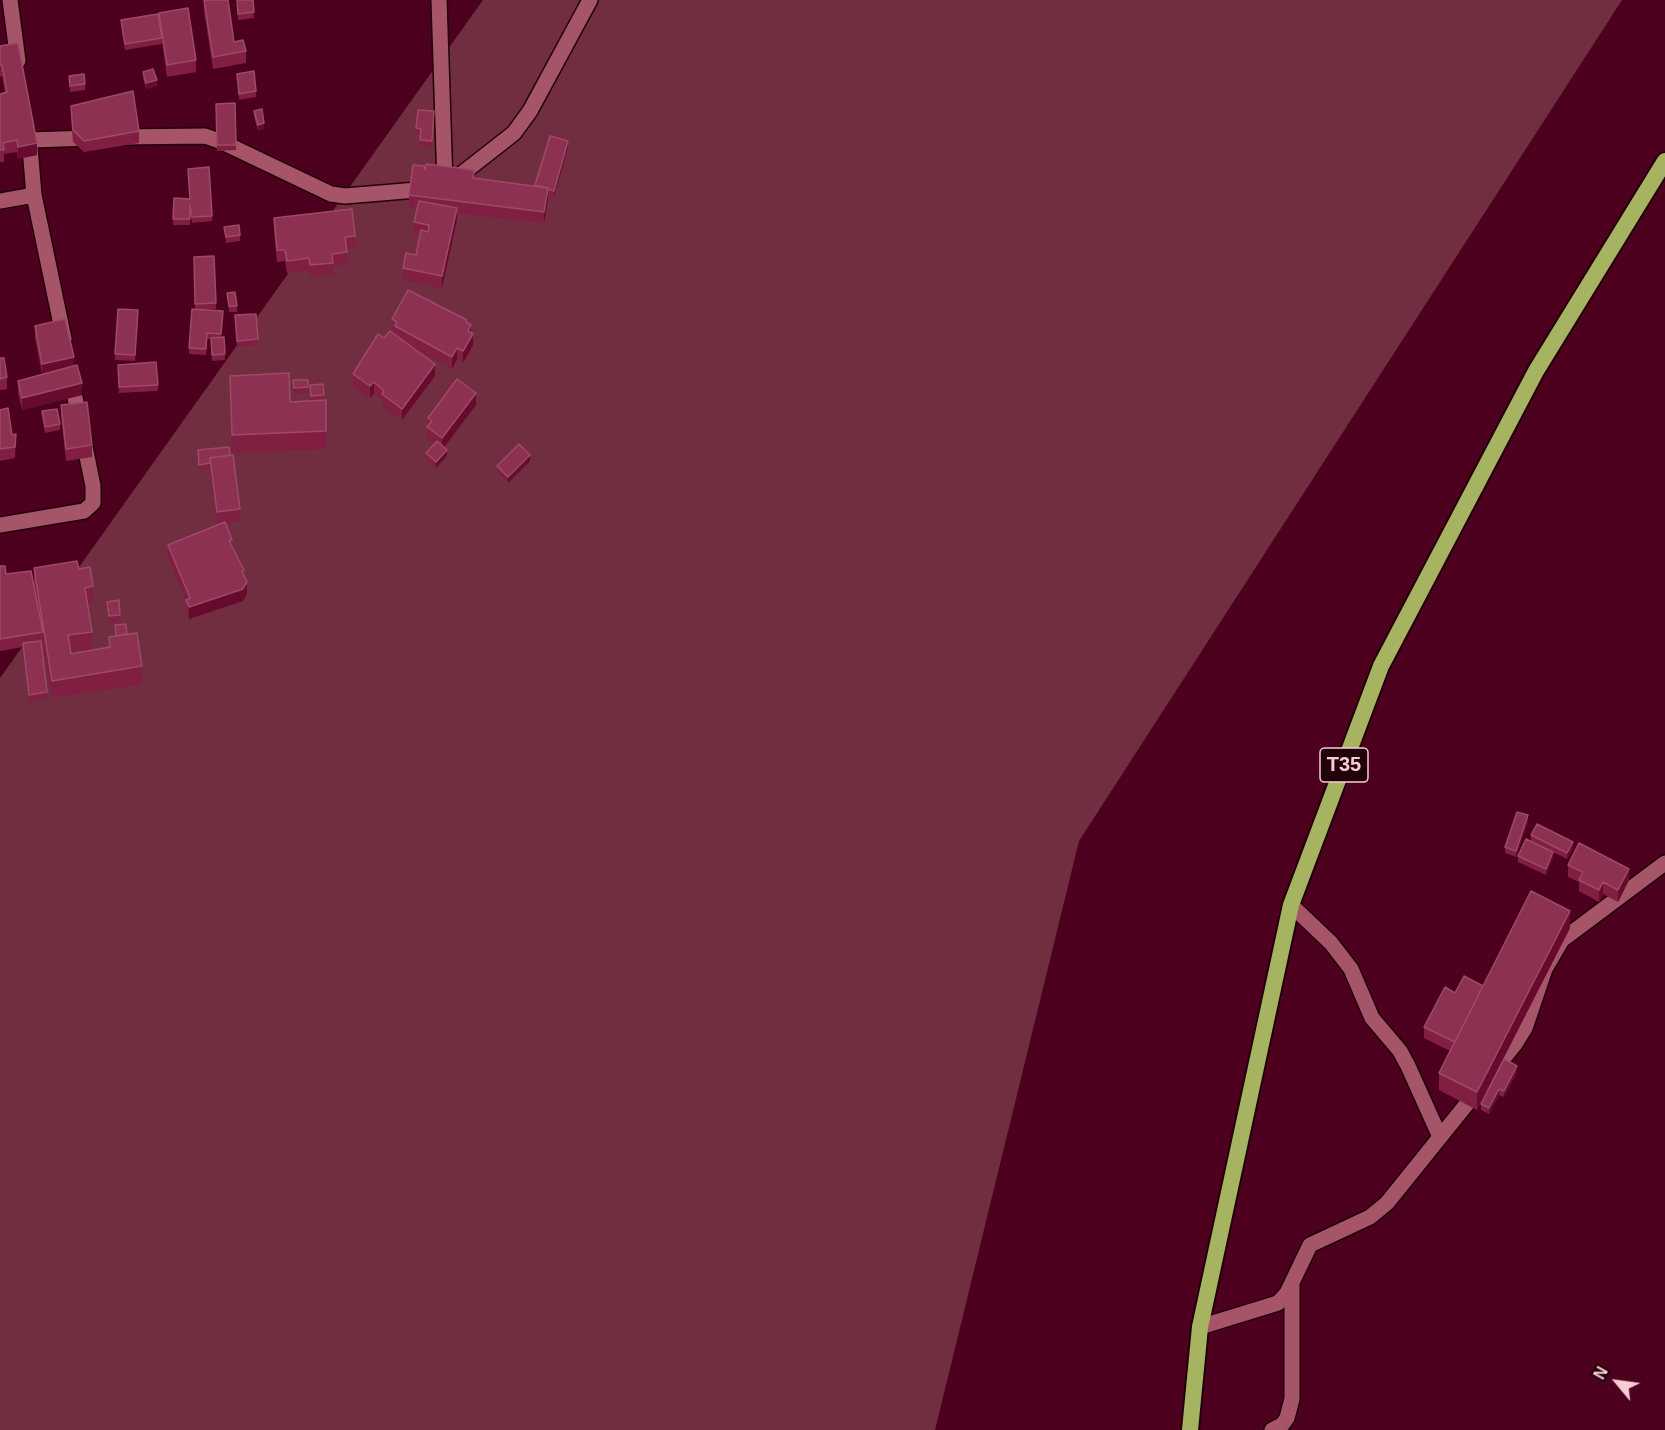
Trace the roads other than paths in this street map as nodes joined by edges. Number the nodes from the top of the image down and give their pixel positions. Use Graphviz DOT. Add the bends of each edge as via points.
graph roads {
  1 [pos="10,0"];
  2 [pos="439,0"];
  3 [pos="590,0"];
  4 [pos="21,81"];
  5 [pos="26,116"];
  6 [pos="29,140"];
  7 [pos="1665,161"];
  8 [pos="446,187"];
  9 [pos="34,195"];
  10 [pos="0,201"];
  11 [pos="0,525"];
  12 [pos="1665,863"];
  13 [pos="1291,905"];
  14 [pos="1440,1137"];
  15 [pos="1292,1282"];
  16 [pos="1200,1328"];
  17 [pos="1190,1430"];
  18 [pos="1272,1430"];
  1 -- 4 [label="street"];
  2 -- 8 [label="street"];
  3 -- 8 [label="street" via="514,134"];
  5 -- 6 [label="street"];
  6 -- 8 [label="street" via="193,134 222,141 331,194"];
  6 -- 9 [label="street"];
  7 -- 13 [label="highway, T35" via="1536,370 1381,666"];
  9 -- 10 [label="street"];
  9 -- 11 [label="street" via="94,495 93,503 84,511"];
  12 -- 14 [label="street" via="1562,940 1545,969 1525,1028"];
  13 -- 14 [label="street" via="1331,943 1351,969 1372,1018 1408,1066"];
  13 -- 16 [label="highway, T35"];
  14 -- 15 [label="street" via="1378,1212 1310,1245"];
  15 -- 16 [label="street" via="1278,1303"];
  15 -- 18 [label="street" via="1292,1399 1287,1418"];
  16 -- 17 [label="highway, T35"];
}
